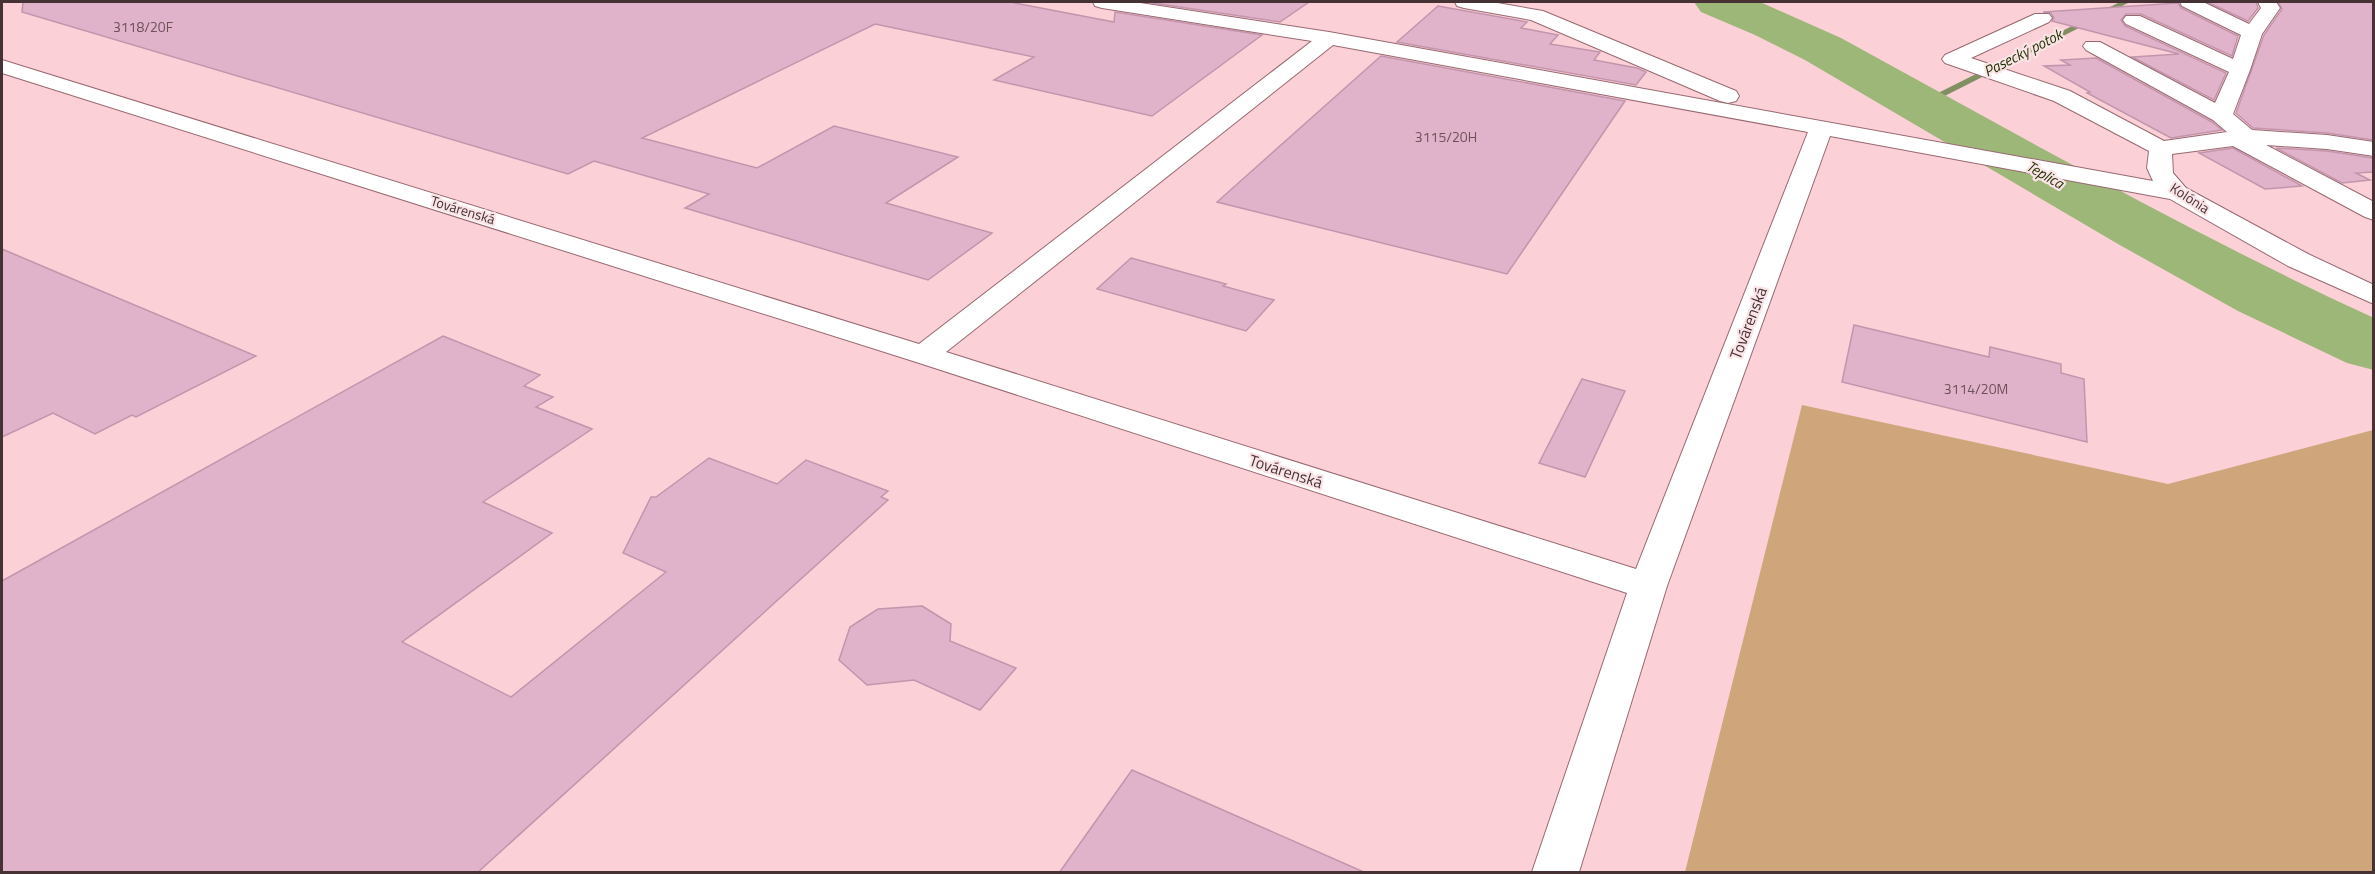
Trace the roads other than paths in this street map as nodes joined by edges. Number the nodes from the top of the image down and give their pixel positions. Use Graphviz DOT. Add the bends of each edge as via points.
graph roads {
  1 [pos="1110,2"];
  2 [pos="1464,2"];
  3 [pos="2189,2"];
  4 [pos="2267,2"];
  5 [pos="2042,18"];
  6 [pos="2133,20"];
  7 [pos="2252,33"];
  8 [pos="1329,38"];
  9 [pos="2093,46"];
  10 [pos="2,66"];
  11 [pos="2240,70"];
  12 [pos="2221,115"];
  13 [pos="1785,120"];
  14 [pos="1822,127"];
  15 [pos="2241,138"];
  16 [pos="2327,142"];
  17 [pos="2162,148"];
  18 [pos="2373,149"];
  19 [pos="2373,159"];
  20 [pos="2177,193"];
  21 [pos="2373,212"];
  22 [pos="2373,296"];
  23 [pos="924,355"];
  24 [pos="1648,586"];
  25 [pos="1555,873"];
  1 -- 8 [label="street"];
  2 -- 13 [label="street" via="1536,15"];
  3 -- 7 [label="street"];
  4 -- 7 [label="street" via="2271,8"];
  5 -- 17 [label="street" via="1952,59 2062,96"];
  6 -- 11 [label="street"];
  7 -- 11 [label="street"];
  8 -- 13 [label="street"];
  8 -- 23 [label="street"];
  9 -- 12 [label="street"];
  10 -- 23 [label="street, Továrenská"];
  11 -- 12 [label="street"];
  12 -- 15 [label="street"];
  13 -- 14 [label="street"];
  14 -- 20 [label="street"];
  14 -- 24 [label="street, Továrenská"];
  15 -- 16 [label="street"];
  15 -- 17 [label="street"];
  15 -- 21 [label="street"];
  16 -- 18 [label="street"];
  16 -- 19 [label="street"];
  17 -- 20 [label="street, Kolónia" via="2157,163 2163,179"];
  20 -- 22 [label="street, Kolónia" via="2298,260"];
  23 -- 24 [label="street, Továrenská"];
  24 -- 25 [label="street, Továrenská"];
}
